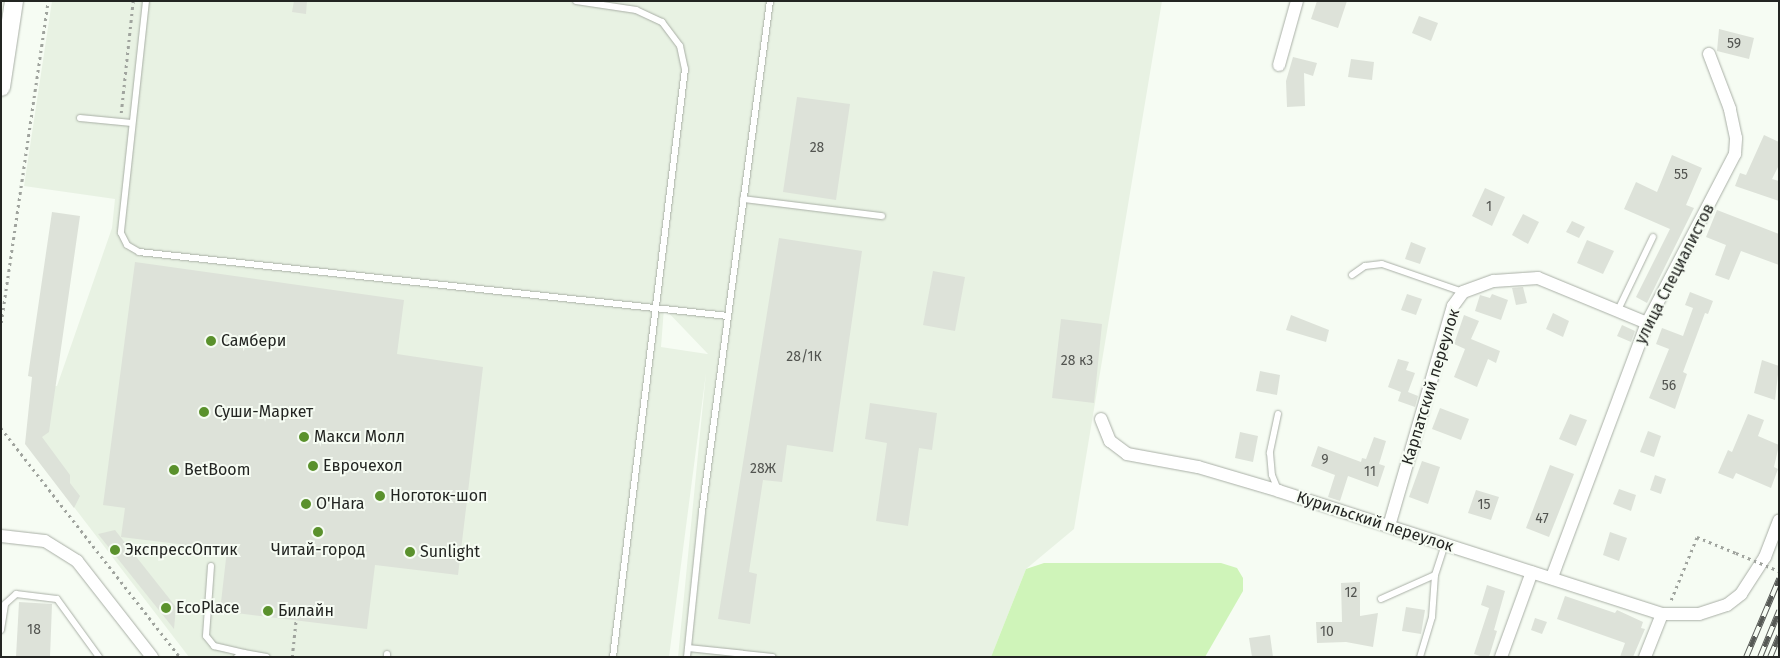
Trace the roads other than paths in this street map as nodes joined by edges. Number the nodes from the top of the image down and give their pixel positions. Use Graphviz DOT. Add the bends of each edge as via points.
graph roads {
  1 [pos="14,1"];
  2 [pos="146,1"];
  3 [pos="576,1"];
  4 [pos="770,1"];
  5 [pos="1297,1"];
  6 [pos="1709,54"];
  7 [pos="1279,65"];
  8 [pos="1,87"];
  9 [pos="80,118"];
  10 [pos="132,123"];
  11 [pos="743,199"];
  12 [pos="882,216"];
  13 [pos="1652,237"];
  14 [pos="1352,275"];
  15 [pos="1463,292"];
  16 [pos="657,309"];
  17 [pos="1618,310"];
  18 [pos="728,316"];
  19 [pos="1647,323"];
  20 [pos="1278,414"];
  21 [pos="1101,420"];
  22 [pos="1279,491"];
  23 [pos="1779,521"];
  24 [pos="1389,526"];
  25 [pos="1,536"];
  26 [pos="1445,545"];
  27 [pos="211,566"];
  28 [pos="1532,572"];
  29 [pos="1435,575"];
  30 [pos="1552,577"];
  31 [pos="1381,598"];
  32 [pos="1662,614"];
  33 [pos="1,630"];
  34 [pos="688,648"];
  35 [pos="244,653"];
  36 [pos="758,656"];
  37 [pos="99,657"];
  38 [pos="152,657"];
  39 [pos="237,657"];
  40 [pos="267,657"];
  41 [pos="615,657"];
  42 [pos="687,657"];
  43 [pos="773,657"];
  44 [pos="1420,657"];
  45 [pos="1501,657"];
  46 [pos="1645,657"];
  1 -- 8 [label="main road"];
  2 -- 10 [label="lane"];
  3 -- 16 [label="lane" via="636,10 662,22 680,46 684,69"];
  4 -- 11 [label="lane"];
  5 -- 7 [label="street"];
  6 -- 19 [label="street, улица Специалистов" via="1730,108 1736,138 1735,154"];
  9 -- 10 [label="lane"];
  10 -- 16 [label="lane" via="121,233 127,245 139,252"];
  11 -- 12 [label="lane"];
  11 -- 18 [label="lane"];
  13 -- 17 [label="lane"];
  14 -- 15 [label="lane" via="1365,266 1382,264"];
  15 -- 17 [label="street, Карпатский переулок" via="1494,281 1538,278"];
  15 -- 24 [label="street, Карпатский переулок" via="1453,306"];
  16 -- 18 [label="lane"];
  16 -- 41 [label="lane"];
  17 -- 19 [label="street, Карпатский переулок"];
  18 -- 34 [label="lane"];
  19 -- 30 [label="street, улица Специалистов"];
  20 -- 22 [label="lane" via="1270,453 1272,475"];
  21 -- 22 [label="street, Курильский переулок" via="1110,441 1127,454 1198,467"];
  22 -- 24 [label="street, Курильский переулок"];
  23 -- 32 [label="street, Курильский переулок" via="1765,557 1741,594 1727,605 1699,614"];
  24 -- 26 [label="street, Курильский переулок"];
  25 -- 38 [label="street" via="44,541 77,561"];
  26 -- 28 [label="street, Курильский переулок"];
  26 -- 29 [label="lane"];
  27 -- 35 [label="lane" via="206,636 214,646"];
  28 -- 30 [label="street, Курильский переулок"];
  28 -- 45 [label="street"];
  29 -- 31 [label="lane"];
  29 -- 44 [label="lane" via="1432,617"];
  30 -- 32 [label="street, Курильский переулок"];
  32 -- 46 [label="street"];
  33 -- 37 [label="lane" via="5,604 16,594 58,599"];
  34 -- 36 [label="lane"];
  34 -- 42 [label="lane"];
  35 -- 39 [label="lane"];
  35 -- 40 [label="lane"];
  36 -- 43 [label="lane"];
}
